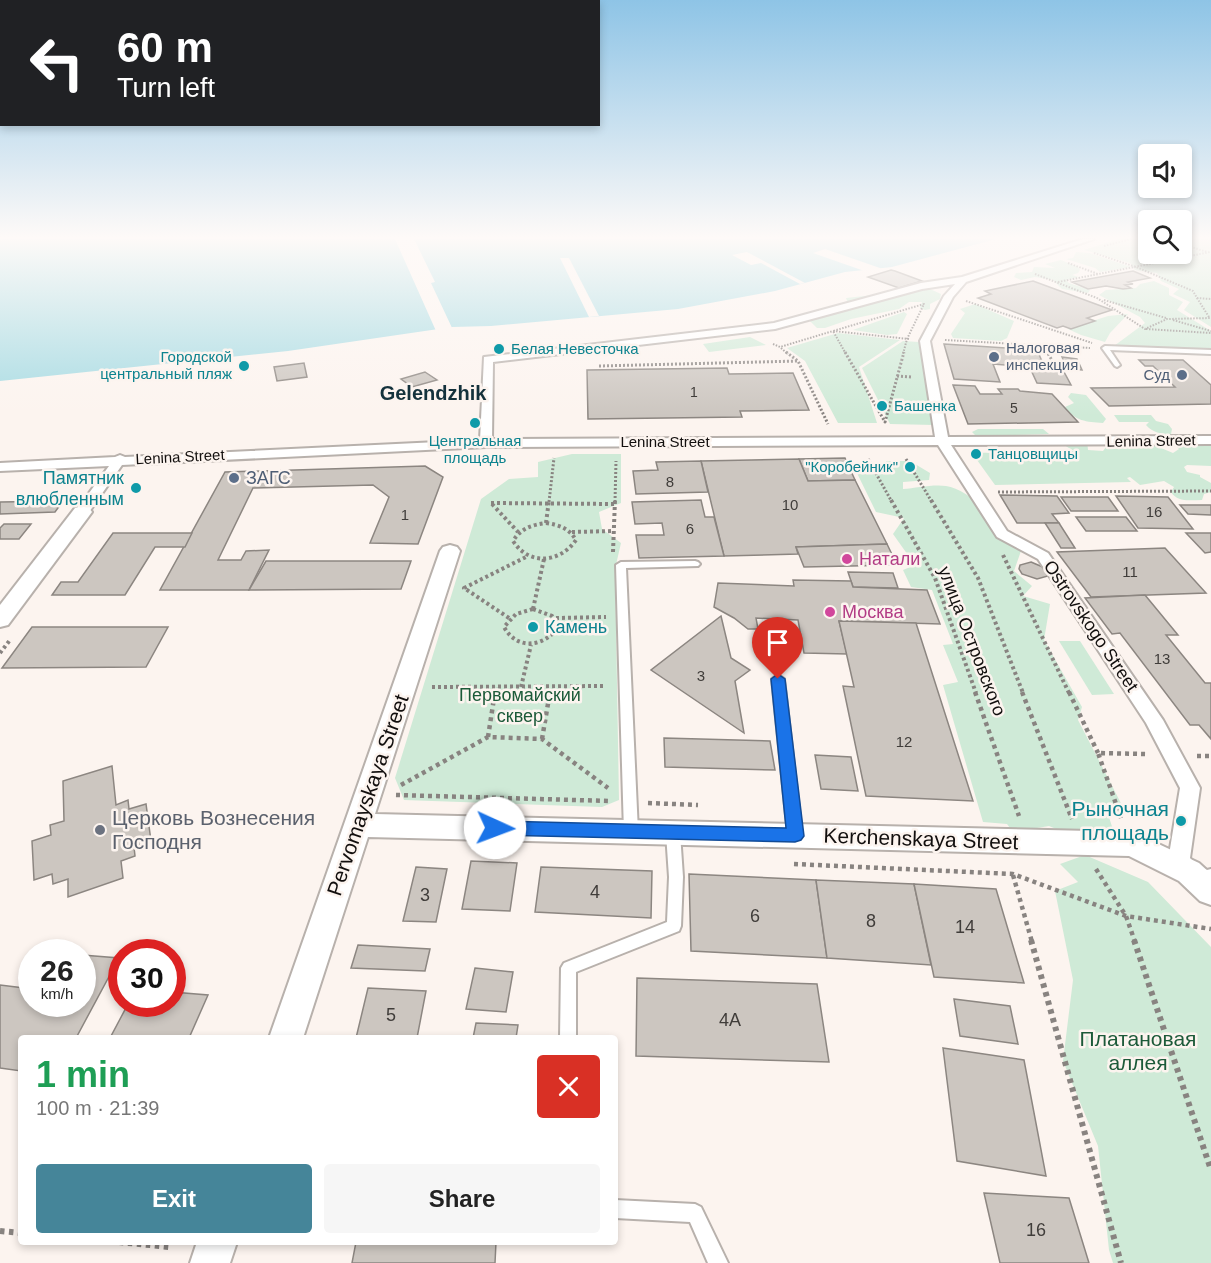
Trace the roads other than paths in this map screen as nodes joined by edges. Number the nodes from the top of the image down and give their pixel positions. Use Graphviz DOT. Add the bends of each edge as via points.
graph roads {
  1 [pos="877,298"];
  2 [pos="948,298"];
  3 [pos="1211,352"];
  4 [pos="1117,365"];
  5 [pos="1211,440"];
  6 [pos="942,441"];
  7 [pos="486,443"];
  8 [pos="120,459"];
  9 [pos="0,467"];
  10 [pos="82,512"];
  11 [pos="450,551"];
  12 [pos="695,564"];
  13 [pos="0,620"];
  14 [pos="778,679"];
  15 [pos="358,825"];
  16 [pos="631,832"];
  17 [pos="673,833"];
  18 [pos="795,836"];
  19 [pos="1200,875"];
  20 [pos="1211,892"];
  21 [pos="287,1035"];
  22 [pos="568,1035"];
  23 [pos="618,1209"];
  24 [pos="216,1245"];
  25 [pos="210,1263"];
  26 [pos="718,1263"];
  1 -- 7 [label="street" via="775,326 488,359"];
  2 -- 6 [label="street, Ostrovskogo Street" via="925,339"];
  3 -- 4 [label="lane" via="1105,348"];
  5 -- 6 [label="street, Lenina Street"];
  6 -- 7 [label="street, Lenina Street" via="891,436"];
  6 -- 19 [label="street, Ostrovskogo Street" via="1002,534 1043,556 1154,720 1190,788 1179,861"];
  7 -- 8 [label="street, Lenina Street"];
  8 -- 9 [label="street, Lenina Street"];
  8 -- 10 [label="street"];
  10 -- 13 [label="street"];
  11 -- 15 [label="street, Pervomayskaya Street"];
  12 -- 16 [label="lane" via="621,565"];
  14 -- 18 [label="lane"];
  15 -- 16 [label="street, Kerchenskaya Street"];
  15 -- 21 [label="street, Pervomayskaya Street"];
  16 -- 17 [label="street, Kerchenskaya Street"];
  17 -- 18 [label="street, Kerchenskaya Street"];
  17 -- 22 [label="lane" via="674,926 569,968"];
  18 -- 19 [label="street, Kerchenskaya Street" via="1133,844"];
  19 -- 20 [label="street"];
  23 -- 26 [label="lane" via="695,1213"];
  24 -- 25 [label="street"];
}
